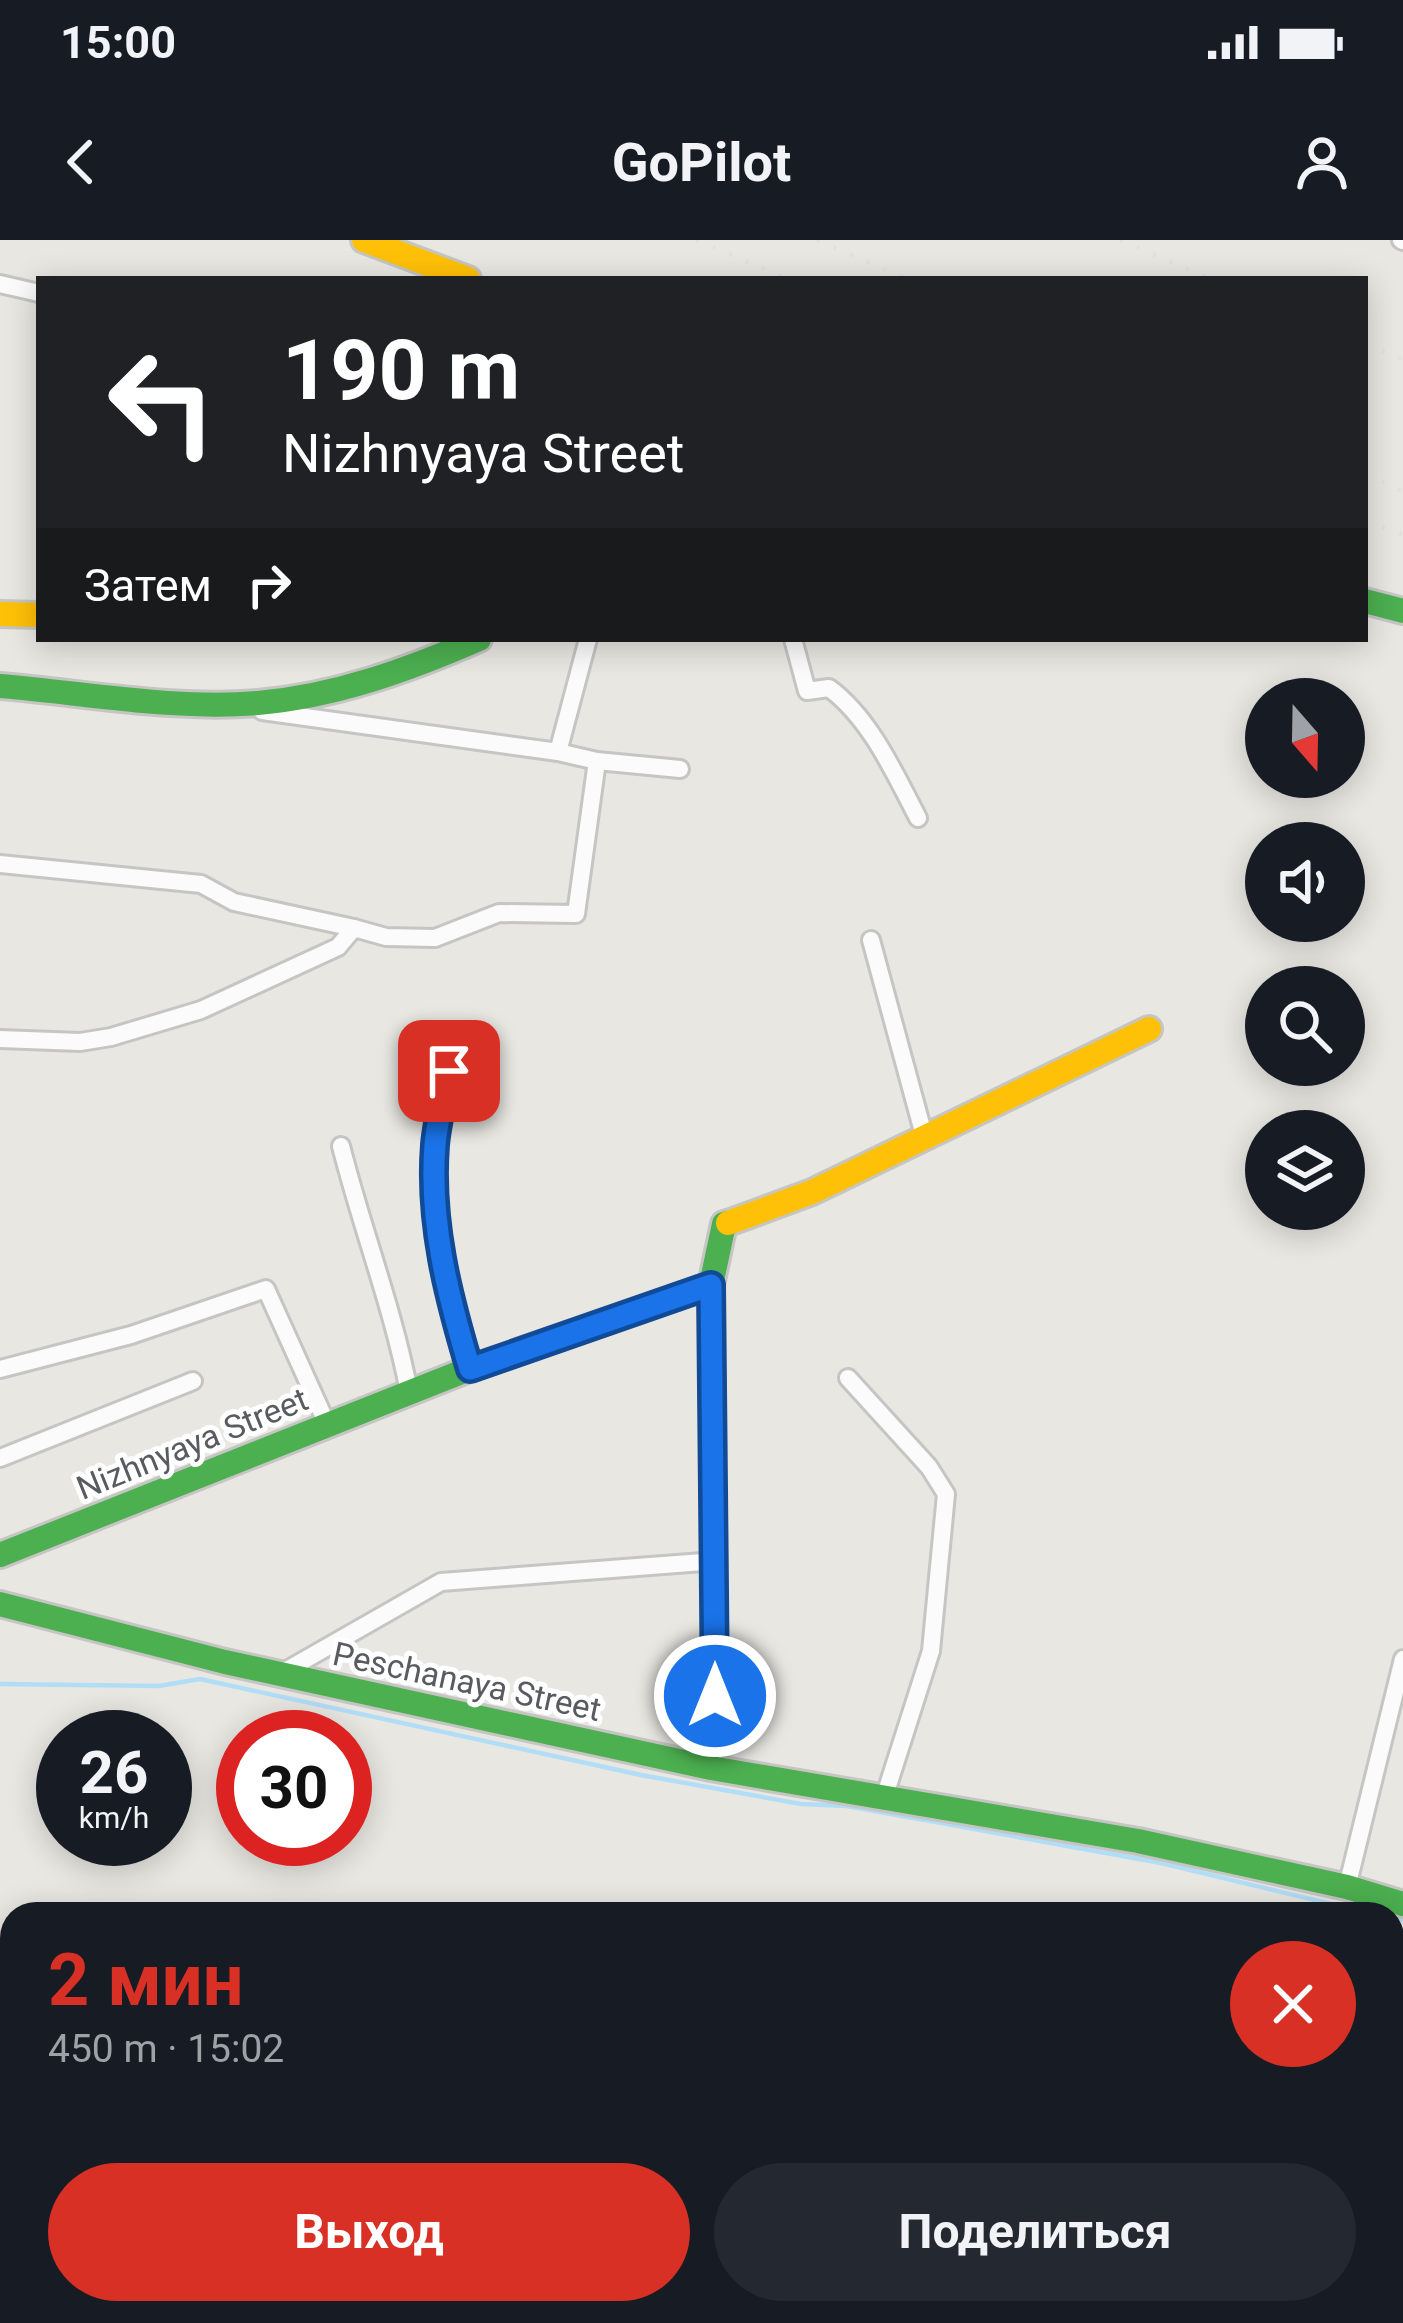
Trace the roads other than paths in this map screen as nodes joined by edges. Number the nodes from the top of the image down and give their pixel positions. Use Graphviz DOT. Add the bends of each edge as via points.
graph roads {
  1 [pos="364,240"];
  2 [pos="460,276"];
  3 [pos="0,284"];
  4 [pos="36,292"];
  5 [pos="1368,602"];
  6 [pos="1403,611"];
  7 [pos="0,614"];
  8 [pos="36,615"];
  9 [pos="472,642"];
  10 [pos="587,642"];
  11 [pos="794,642"];
  12 [pos="0,686"];
  13 [pos="184,701"];
  14 [pos="558,752"];
  15 [pos="597,761"];
  16 [pos="680,769"];
  17 [pos="918,818"];
  18 [pos="0,864"];
  19 [pos="354,928"];
  20 [pos="871,940"];
  21 [pos="1149,1029"];
  22 [pos="0,1039"];
  23 [pos="449,1071"];
  24 [pos="926,1138"];
  25 [pos="341,1146"];
  26 [pos="711,1285"];
  27 [pos="0,1369"];
  28 [pos="470,1369"];
  29 [pos="848,1378"];
  30 [pos="193,1381"];
  31 [pos="409,1392"];
  32 [pos="327,1424"];
  33 [pos="0,1458"];
  34 [pos="0,1555"];
  35 [pos="716,1561"];
  36 [pos="0,1604"];
  37 [pos="1403,1659"];
  38 [pos="279,1675"];
  39 [pos="1398,1690"];
  40 [pos="711,1768"];
  41 [pos="885,1795"];
  42 [pos="1347,1887"];
  43 [pos="1396,1902"];
  1 -- 2 [label="street"];
  3 -- 4 [label="street"];
  5 -- 6 [label="street"];
  7 -- 8 [label="street"];
  9 -- 13 [label="street" via="334,689 280,700"];
  10 -- 14 [label="street"];
  11 -- 17 [label="street" via="807,691 830,688 848,702"];
  12 -- 13 [label="street"];
  13 -- 14 [label="street"];
  14 -- 15 [label="street"];
  15 -- 16 [label="street"];
  15 -- 19 [label="street" via="576,914 499,913 435,938"];
  18 -- 19 [label="street" via="201,884 234,902"];
  19 -- 22 [label="street" via="338,947 201,1010 80,1042"];
  20 -- 24 [label="street"];
  21 -- 24 [label="street"];
  23 -- 28 [label="street" via="434,1195 446,1289"];
  24 -- 26 [label="street" via="724,1224"];
  25 -- 31 [label="street"];
  26 -- 28 [label="street, Nizhnyaya Street"];
  26 -- 35 [label="street"];
  27 -- 32 [label="street" via="266,1289"];
  28 -- 31 [label="street, Nizhnyaya Street"];
  29 -- 41 [label="street" via="946,1494 931,1652"];
  30 -- 33 [label="street"];
  31 -- 32 [label="street, Nizhnyaya Street"];
  32 -- 34 [label="street, Nizhnyaya Street"];
  35 -- 38 [label="street" via="441,1582"];
  35 -- 40 [label="street"];
  36 -- 38 [label="street, Peschanaya Street"];
  37 -- 39 [label="street"];
  38 -- 40 [label="street, Peschanaya Street"];
  39 -- 42 [label="street"];
  40 -- 41 [label="street, Peschanaya Street"];
  41 -- 42 [label="street, Peschanaya Street"];
  42 -- 43 [label="street, Peschanaya Street"];
}
